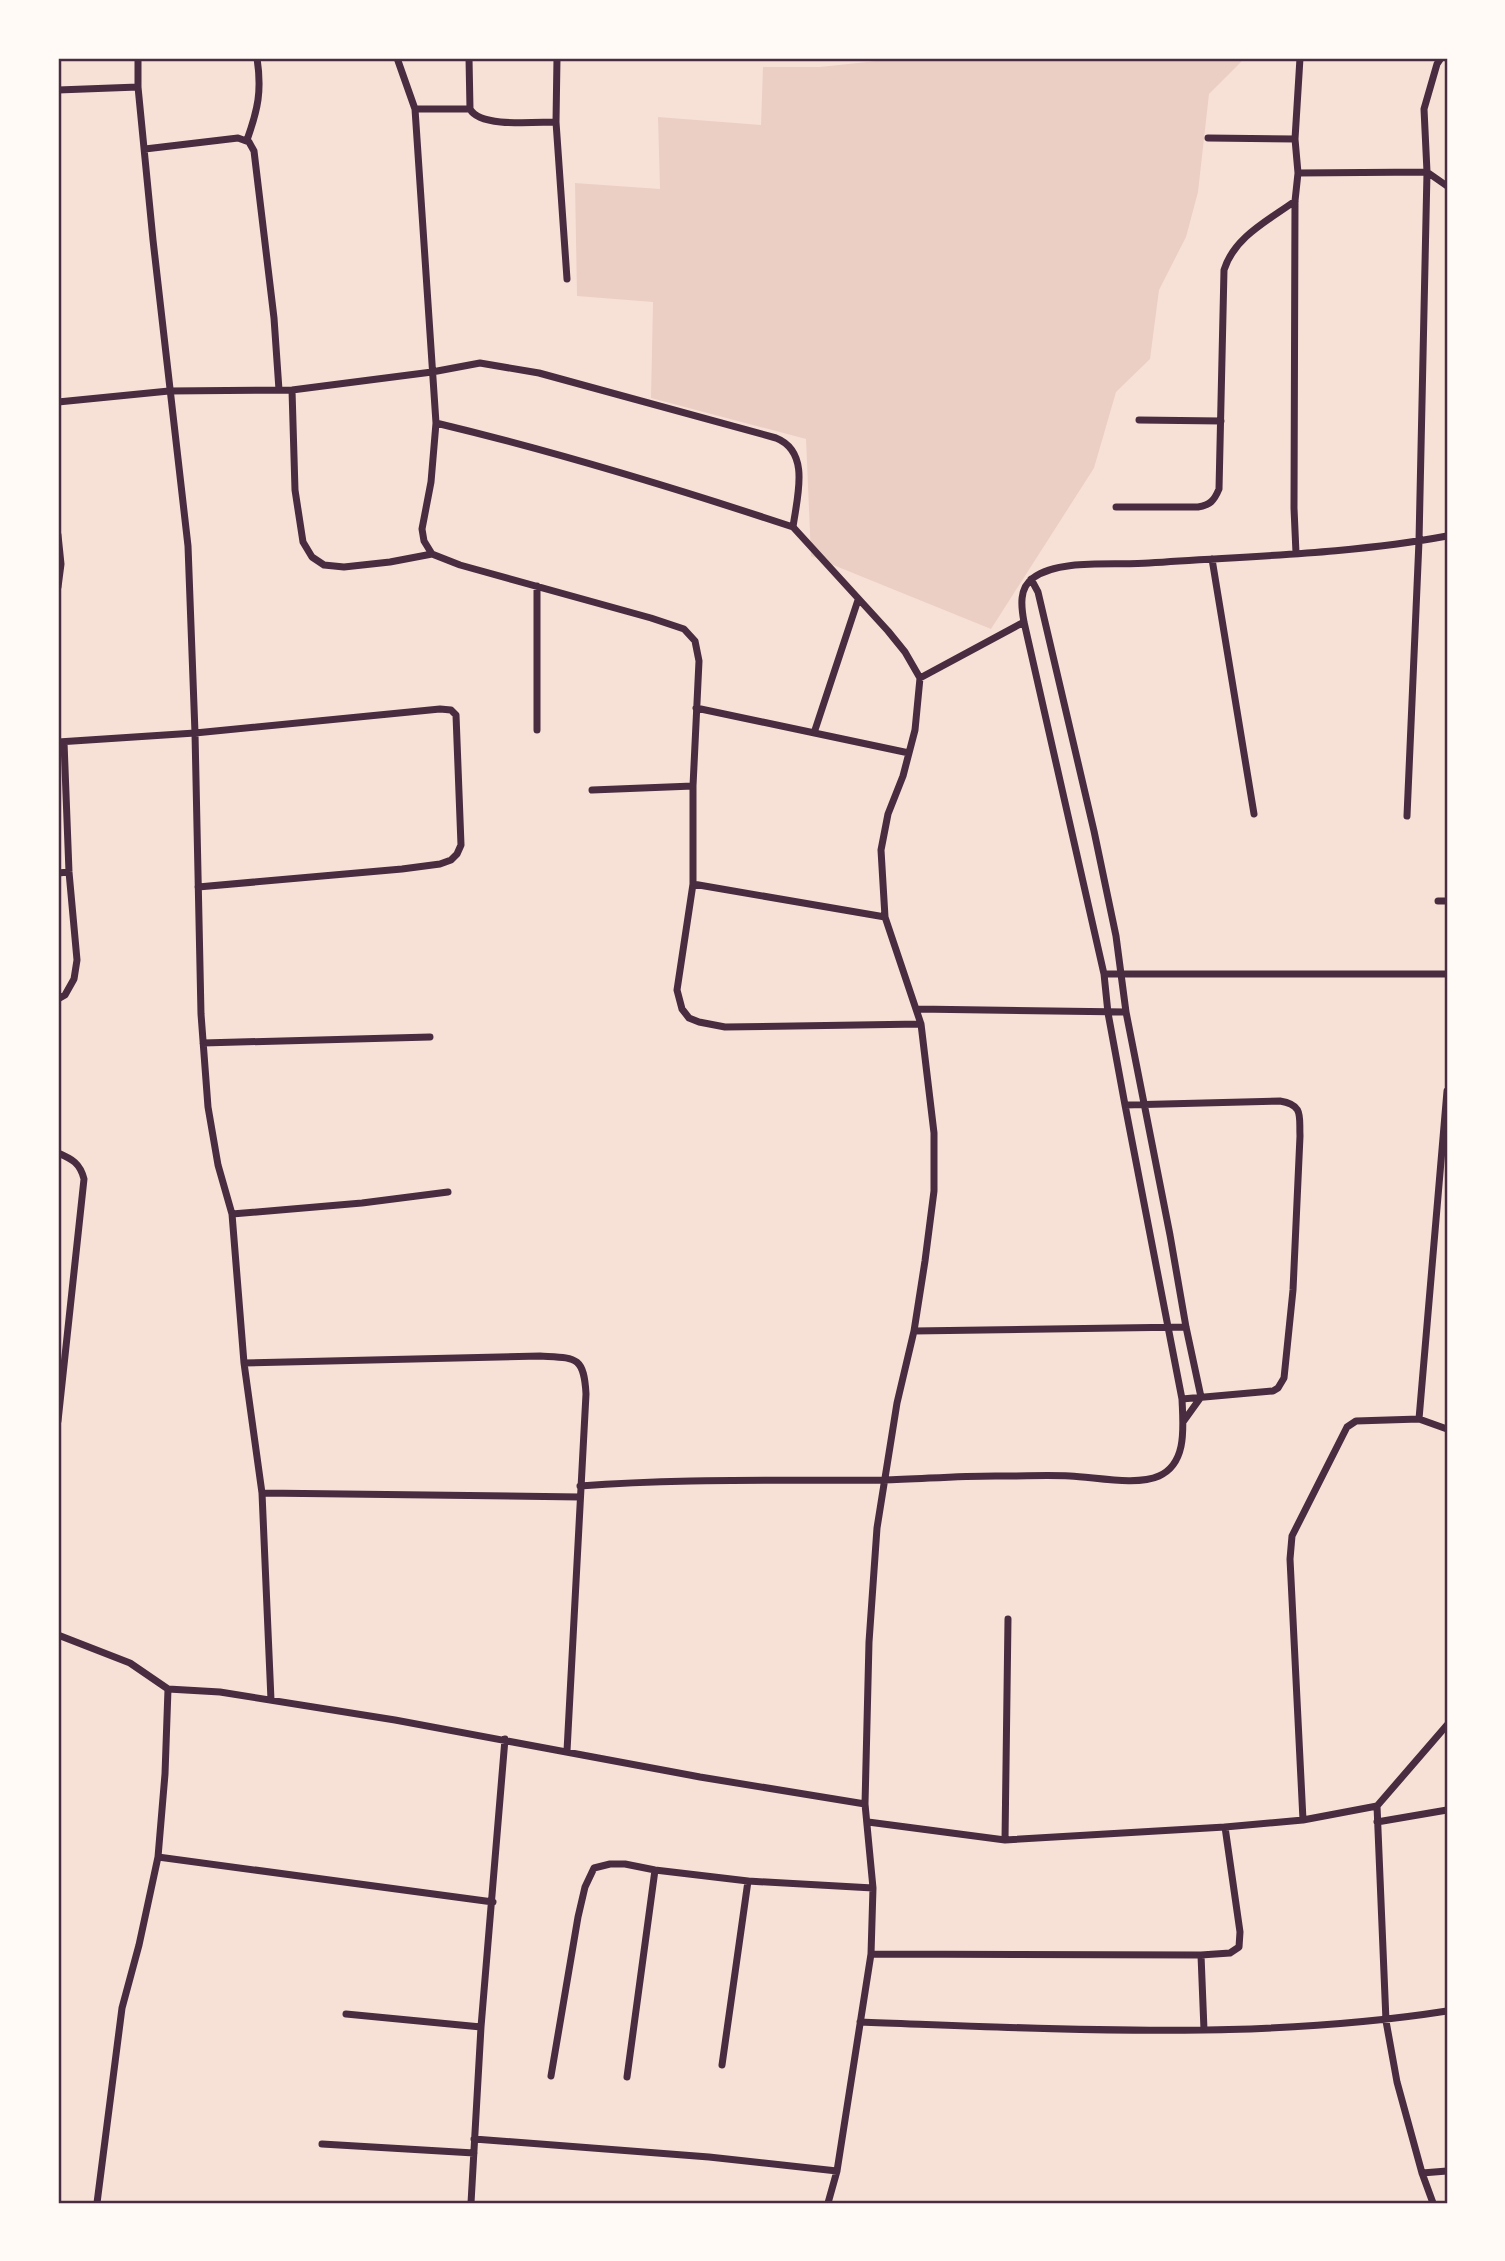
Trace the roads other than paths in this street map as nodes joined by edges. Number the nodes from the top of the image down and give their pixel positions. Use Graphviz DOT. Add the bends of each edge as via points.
graph roads {
  1 [pos="138,58"];
  2 [pos="257,58"];
  3 [pos="397,58"];
  4 [pos="469,58"];
  5 [pos="556,58"];
  6 [pos="1300,58"];
  7 [pos="1441,58"];
  8 [pos="138,87"];
  9 [pos="58,90"];
  10 [pos="415,109"];
  11 [pos="470,109"];
  12 [pos="555,122"];
  13 [pos="1208,138"];
  14 [pos="1294,139"];
  15 [pos="247,140"];
  16 [pos="145,149"];
  17 [pos="1427,172"];
  18 [pos="1298,173"];
  19 [pos="1447,186"];
  20 [pos="1296,201"];
  21 [pos="567,279"];
  22 [pos="432,372"];
  23 [pos="279,390"];
  24 [pos="292,390"];
  25 [pos="169,391"];
  26 [pos="58,402"];
  27 [pos="1139,420"];
  28 [pos="1221,421"];
  29 [pos="436,423"];
  30 [pos="1115,507"];
  31 [pos="793,527"];
  32 [pos="58,536"];
  33 [pos="1447,536"];
  34 [pos="1419,541"];
  35 [pos="1296,553"];
  36 [pos="432,554"];
  37 [pos="1212,559"];
  38 [pos="1031,579"];
  39 [pos="537,586"];
  40 [pos="58,587"];
  41 [pos="858,600"];
  42 [pos="1024,622"];
  43 [pos="920,678"];
  44 [pos="696,708"];
  45 [pos="537,730"];
  46 [pos="195,733"];
  47 [pos="814,733"];
  48 [pos="61,742"];
  49 [pos="909,753"];
  50 [pos="693,786"];
  51 [pos="592,790"];
  52 [pos="1254,814"];
  53 [pos="1407,816"];
  54 [pos="69,872"];
  55 [pos="58,873"];
  56 [pos="693,884"];
  57 [pos="198,887"];
  58 [pos="885,917"];
  59 [pos="1104,974"];
  60 [pos="1122,974"];
  61 [pos="1447,974"];
  62 [pos="58,999"];
  63 [pos="918,1009"];
  64 [pos="1126,1012"];
  65 [pos="1108,1013"];
  66 [pos="921,1024"];
  67 [pos="430,1037"];
  68 [pos="203,1043"];
  69 [pos="1447,1091"];
  70 [pos="1125,1105"];
  71 [pos="1144,1105"];
  72 [pos="58,1153"];
  73 [pos="447,1192"];
  74 [pos="1437,1203"];
  75 [pos="1447,1203"];
  76 [pos="232,1214"];
  77 [pos="1167,1327"];
  78 [pos="1186,1327"];
  79 [pos="914,1331"];
  80 [pos="244,1363"];
  81 [pos="1201,1398"];
  82 [pos="1182,1399"];
  83 [pos="1419,1419"];
  84 [pos="58,1421"];
  85 [pos="1183,1422"];
  86 [pos="1447,1429"];
  87 [pos="884,1480"];
  88 [pos="580,1486"];
  89 [pos="262,1493"];
  90 [pos="580,1497"];
  91 [pos="1008,1619"];
  92 [pos="58,1635"];
  93 [pos="169,1689"];
  94 [pos="271,1700"];
  95 [pos="1447,1725"];
  96 [pos="505,1739"];
  97 [pos="567,1751"];
  98 [pos="865,1804"];
  99 [pos="1377,1806"];
  100 [pos="1447,1810"];
  101 [pos="1303,1820"];
  102 [pos="868,1822"];
  103 [pos="1377,1822"];
  104 [pos="1225,1827"];
  105 [pos="1004,1840"];
  106 [pos="158,1857"];
  107 [pos="655,1870"];
  108 [pos="748,1881"];
  109 [pos="873,1888"];
  110 [pos="493,1902"];
  111 [pos="870,1954"];
  112 [pos="1201,1955"];
  113 [pos="1447,2011"];
  114 [pos="346,2014"];
  115 [pos="1386,2021"];
  116 [pos="860,2022"];
  117 [pos="481,2027"];
  118 [pos="1203,2030"];
  119 [pos="722,2065"];
  120 [pos="551,2076"];
  121 [pos="627,2077"];
  122 [pos="474,2139"];
  123 [pos="322,2144"];
  124 [pos="474,2154"];
  125 [pos="836,2171"];
  126 [pos="1447,2171"];
  127 [pos="1422,2173"];
  128 [pos="97,2203"];
  129 [pos="471,2203"];
  130 [pos="828,2203"];
  131 [pos="1433,2203"];
  1 -- 8 [label="street"];
  2 -- 15 [label="street" via="258,109"];
  3 -- 10 [label="street"];
  4 -- 11 [label="street"];
  5 -- 12 [label="street"];
  6 -- 14 [label="street"];
  7 -- 17 [label="street" via="1424,109"];
  8 -- 9 [label="street"];
  8 -- 16 [label="street"];
  10 -- 11 [label="street"];
  10 -- 22 [label="street"];
  11 -- 12 [label="street" via="485,120"];
  12 -- 21 [label="street"];
  13 -- 14 [label="street"];
  14 -- 18 [label="street"];
  15 -- 16 [label="street"];
  15 -- 23 [label="street" via="254,151"];
  16 -- 25 [label="street"];
  17 -- 18 [label="street"];
  17 -- 19 [label="street"];
  17 -- 34 [label="street"];
  18 -- 20 [label="street"];
  20 -- 28 [label="street" via="1239,242 1228,257 1223,285"];
  20 -- 35 [label="street"];
  22 -- 24 [label="street"];
  22 -- 29 [label="street"];
  22 -- 31 [label="street" via="480,363 506,366 786,442 797,459 799,474"];
  23 -- 24 [label="street"];
  23 -- 25 [label="street"];
  24 -- 36 [label="street" via="295,490 303,542 312,557 324,565 344,567"];
  25 -- 26 [label="street"];
  25 -- 46 [label="street" via="188,545"];
  27 -- 28 [label="street"];
  28 -- 30 [label="street" via="1219,489 1209,505"];
  29 -- 31 [label="street" via="561,455"];
  29 -- 36 [label="street" via="422,529"];
  31 -- 41 [label="street"];
  32 -- 40 [label="street"];
  33 -- 34 [label="street"];
  34 -- 35 [label="street"];
  34 -- 53 [label="street"];
  35 -- 37 [label="street"];
  36 -- 39 [label="street"];
  37 -- 38 [label="street" via="1071,566"];
  37 -- 52 [label="street"];
  38 -- 42 [label="street" via="1023,591"];
  38 -- 60 [label="street" via="1038,592 1094,831"];
  39 -- 44 [label="street" via="684,629 695,641 699,662"];
  39 -- 45 [label="street"];
  41 -- 43 [label="street" via="905,652"];
  41 -- 47 [label="street"];
  42 -- 43 [label="street"];
  42 -- 59 [label="street"];
  43 -- 49 [label="street"];
  44 -- 47 [label="street"];
  44 -- 50 [label="street"];
  46 -- 48 [label="street"];
  46 -- 57 [label="street"];
  46 -- 57 [label="street" via="451,710 458,723 461,845 451,860 440,864"];
  47 -- 49 [label="street"];
  48 -- 54 [label="street"];
  49 -- 58 [label="street" via="881,850"];
  50 -- 51 [label="street"];
  50 -- 56 [label="street"];
  54 -- 55 [label="street"];
  54 -- 62 [label="street" via="77,960 74,979"];
  56 -- 58 [label="street"];
  56 -- 66 [label="street" via="677,990 689,1017 725,1027"];
  57 -- 68 [label="street"];
  58 -- 63 [label="street"];
  59 -- 60 [label="street"];
  59 -- 65 [label="street"];
  60 -- 61 [label="street"];
  60 -- 64 [label="street"];
  63 -- 65 [label="street"];
  63 -- 66 [label="street"];
  64 -- 65 [label="street"];
  64 -- 71 [label="street"];
  65 -- 70 [label="street"];
  66 -- 79 [label="street" via="934,1133 934,1191"];
  67 -- 68 [label="street"];
  68 -- 76 [label="street" via="208,1107"];
  69 -- 74 [label="street"];
  70 -- 71 [label="street"];
  70 -- 77 [label="street"];
  71 -- 78 [label="street"];
  71 -- 81 [label="street" via="1280,1101 1293,1104 1299,1112 1293,1290 1284,1378 1273,1391"];
  72 -- 84 [label="street" via="75,1161 84,1180"];
  73 -- 76 [label="street"];
  74 -- 75 [label="street"];
  74 -- 83 [label="street"];
  76 -- 80 [label="street"];
  77 -- 78 [label="street"];
  77 -- 79 [label="street"];
  77 -- 82 [label="street"];
  78 -- 81 [label="street"];
  79 -- 87 [label="street"];
  80 -- 88 [label="street" via="540,1356 575,1361 584,1370 586,1394"];
  80 -- 89 [label="street"];
  81 -- 82 [label="street"];
  81 -- 85 [label="street"];
  82 -- 85 [label="street"];
  83 -- 86 [label="street"];
  83 -- 101 [label="street" via="1367,1420 1347,1427 1292,1536"];
  85 -- 87 [label="street" via="1179,1454 1158,1476 1136,1480 994,1476"];
  87 -- 88 [label="street" via="696,1480"];
  87 -- 98 [label="street" via="869,1642"];
  88 -- 90 [label="street"];
  89 -- 90 [label="street"];
  89 -- 94 [label="street"];
  90 -- 97 [label="street"];
  91 -- 105 [label="street"];
  92 -- 93 [label="street" via="130,1663"];
  93 -- 94 [label="street"];
  93 -- 106 [label="street"];
  94 -- 96 [label="street"];
  95 -- 99 [label="street"];
  96 -- 97 [label="street"];
  96 -- 110 [label="street"];
  97 -- 98 [label="street"];
  98 -- 102 [label="street"];
  99 -- 101 [label="street"];
  99 -- 103 [label="street"];
  100 -- 103 [label="street"];
  101 -- 104 [label="street"];
  102 -- 105 [label="street"];
  102 -- 109 [label="street"];
  103 -- 115 [label="street"];
  104 -- 105 [label="street"];
  104 -- 112 [label="street" via="1239,1947 1230,1953"];
  106 -- 110 [label="street"];
  106 -- 128 [label="street" via="122,2008"];
  107 -- 108 [label="street"];
  107 -- 120 [label="street" via="610,1864 594,1868 589,1877"];
  107 -- 121 [label="street"];
  108 -- 109 [label="street"];
  108 -- 119 [label="street"];
  109 -- 111 [label="street"];
  110 -- 117 [label="street"];
  111 -- 112 [label="street"];
  111 -- 116 [label="street"];
  112 -- 118 [label="street"];
  113 -- 115 [label="street"];
  114 -- 117 [label="street"];
  115 -- 118 [label="street"];
  115 -- 127 [label="street"];
  116 -- 118 [label="street"];
  116 -- 125 [label="street"];
  117 -- 122 [label="street"];
  122 -- 124 [label="street"];
  122 -- 125 [label="street"];
  123 -- 124 [label="street"];
  124 -- 129 [label="street"];
  125 -- 130 [label="street"];
  126 -- 127 [label="street"];
  127 -- 131 [label="street"];
}
